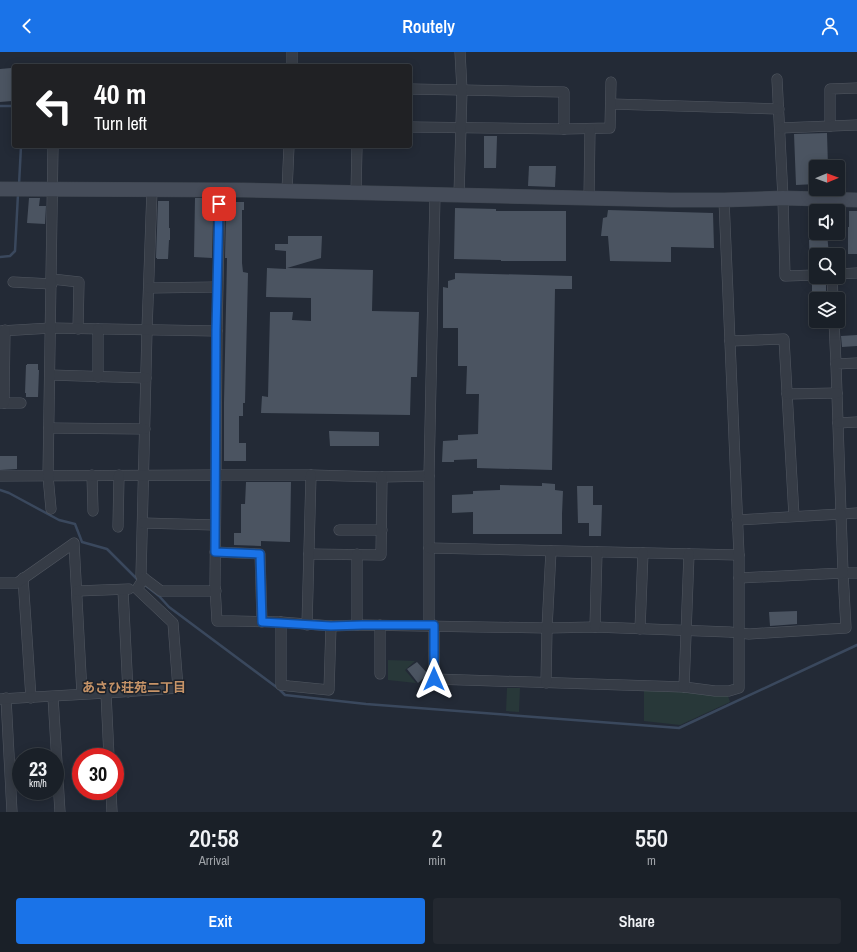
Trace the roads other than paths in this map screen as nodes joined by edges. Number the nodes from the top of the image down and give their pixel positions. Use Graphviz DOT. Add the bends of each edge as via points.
graph roads {
  1 [pos="292,52"];
  2 [pos="460,52"];
  3 [pos="292,64"];
  4 [pos="777,79"];
  5 [pos="611,82"];
  6 [pos="857,88"];
  7 [pos="412,89"];
  8 [pos="462,90"];
  9 [pos="611,104"];
  10 [pos="779,109"];
  11 [pos="857,125"];
  12 [pos="412,126"];
  13 [pos="830,126"];
  14 [pos="461,128"];
  15 [pos="780,128"];
  16 [pos="564,129"];
  17 [pos="590,129"];
  18 [pos="53,148"];
  19 [pos="289,148"];
  20 [pos="357,148"];
  21 [pos="0,189"];
  22 [pos="53,189"];
  23 [pos="152,190"];
  24 [pos="220,190"];
  25 [pos="287,191"];
  26 [pos="356,193"];
  27 [pos="435,195"];
  28 [pos="459,195"];
  29 [pos="589,198"];
  30 [pos="783,198"];
  31 [pos="724,200"];
  32 [pos="857,200"];
  33 [pos="857,273"];
  34 [pos="845,274"];
  35 [pos="809,275"];
  36 [pos="13,282"];
  37 [pos="52,282"];
  38 [pos="217,287"];
  39 [pos="149,288"];
  40 [pos="51,328"];
  41 [pos="78,328"];
  42 [pos="834,328"];
  43 [pos="98,329"];
  44 [pos="147,330"];
  45 [pos="216,330"];
  46 [pos="2,331"];
  47 [pos="730,341"];
  48 [pos="857,363"];
  49 [pos="836,364"];
  50 [pos="50,375"];
  51 [pos="98,376"];
  52 [pos="146,378"];
  53 [pos="837,393"];
  54 [pos="787,394"];
  55 [pos="2,403"];
  56 [pos="21,403"];
  57 [pos="857,422"];
  58 [pos="838,423"];
  59 [pos="49,428"];
  60 [pos="145,429"];
  61 [pos="311,474"];
  62 [pos="92,475"];
  63 [pos="119,475"];
  64 [pos="144,475"];
  65 [pos="216,475"];
  66 [pos="0,476"];
  67 [pos="48,476"];
  68 [pos="429,476"];
  69 [pos="382,477"];
  70 [pos="51,509"];
  71 [pos="93,511"];
  72 [pos="857,513"];
  73 [pos="841,514"];
  74 [pos="794,516"];
  75 [pos="737,520"];
  76 [pos="143,523"];
  77 [pos="215,526"];
  78 [pos="118,527"];
  79 [pos="339,530"];
  80 [pos="382,530"];
  81 [pos="429,548"];
  82 [pos="551,551"];
  83 [pos="215,552"];
  84 [pos="597,552"];
  85 [pos="643,553"];
  86 [pos="309,554"];
  87 [pos="358,554"];
  88 [pos="689,554"];
  89 [pos="739,555"];
  90 [pos="857,572"];
  91 [pos="843,573"];
  92 [pos="23,578"];
  93 [pos="739,578"];
  94 [pos="0,583"];
  95 [pos="141,583"];
  96 [pos="124,590"];
  97 [pos="77,591"];
  98 [pos="216,591"];
  99 [pos="262,622"];
  100 [pos="281,622"];
  101 [pos="307,625"];
  102 [pos="357,625"];
  103 [pos="431,625"];
  104 [pos="331,626"];
  105 [pos="380,626"];
  106 [pos="595,627"];
  107 [pos="547,628"];
  108 [pos="640,629"];
  109 [pos="685,631"];
  110 [pos="739,632"];
  111 [pos="380,674"];
  112 [pos="546,683"];
  113 [pos="684,687"];
  114 [pos="128,692"];
  115 [pos="106,693"];
  116 [pos="82,694"];
  117 [pos="53,697"];
  118 [pos="31,698"];
  119 [pos="3,699"];
  120 [pos="109,748"];
  121 [pos="111,800"];
  122 [pos="12,812"];
  123 [pos="60,812"];
  124 [pos="112,812"];
  1 -- 3 [label="street"];
  2 -- 8 [label="street"];
  4 -- 10 [label="street"];
  5 -- 9 [label="street"];
  6 -- 13 [label="street" via="830,89"];
  7 -- 8 [label="street"];
  8 -- 14 [label="street"];
  8 -- 16 [label="street" via="564,92"];
  9 -- 10 [label="street"];
  9 -- 17 [label="street" via="610,128"];
  10 -- 15 [label="street"];
  11 -- 13 [label="street"];
  12 -- 14 [label="street"];
  13 -- 15 [label="street"];
  14 -- 16 [label="street"];
  14 -- 28 [label="street"];
  15 -- 30 [label="street"];
  16 -- 17 [label="street"];
  17 -- 29 [label="street"];
  18 -- 22 [label="street"];
  19 -- 25 [label="street"];
  20 -- 26 [label="street"];
  21 -- 22 [label="street"];
  22 -- 23 [label="street"];
  22 -- 37 [label="street"];
  23 -- 24 [label="street"];
  23 -- 39 [label="street"];
  24 -- 25 [label="street"];
  24 -- 38 [label="street"];
  25 -- 26 [label="street"];
  26 -- 27 [label="street"];
  27 -- 28 [label="street"];
  27 -- 68 [label="street"];
  28 -- 29 [label="street"];
  29 -- 31 [label="street"];
  30 -- 31 [label="street"];
  30 -- 32 [label="street"];
  30 -- 35 [label="street" via="785,276"];
  31 -- 47 [label="street"];
  33 -- 34 [label="street"];
  36 -- 37 [label="street"];
  37 -- 40 [label="street"];
  37 -- 41 [label="street" via="79,282"];
  38 -- 39 [label="street"];
  38 -- 45 [label="street"];
  39 -- 44 [label="street"];
  40 -- 41 [label="street"];
  40 -- 46 [label="street"];
  40 -- 50 [label="street"];
  41 -- 43 [label="street"];
  42 -- 49 [label="street"];
  43 -- 44 [label="street"];
  43 -- 51 [label="street"];
  44 -- 45 [label="street"];
  44 -- 52 [label="street"];
  45 -- 65 [label="street"];
  46 -- 55 [label="street"];
  47 -- 54 [label="street" via="784,339"];
  47 -- 75 [label="street"];
  48 -- 49 [label="street"];
  49 -- 53 [label="street"];
  50 -- 51 [label="street"];
  50 -- 59 [label="street"];
  51 -- 52 [label="street"];
  52 -- 60 [label="street"];
  53 -- 54 [label="street"];
  53 -- 58 [label="street"];
  54 -- 74 [label="street"];
  55 -- 56 [label="street"];
  57 -- 58 [label="street"];
  58 -- 73 [label="street"];
  59 -- 60 [label="street"];
  59 -- 67 [label="street"];
  60 -- 64 [label="street"];
  61 -- 65 [label="street"];
  61 -- 69 [label="street"];
  61 -- 86 [label="street"];
  62 -- 63 [label="street"];
  62 -- 67 [label="street"];
  62 -- 71 [label="street"];
  63 -- 64 [label="street"];
  63 -- 78 [label="street"];
  64 -- 65 [label="street"];
  64 -- 76 [label="street"];
  65 -- 77 [label="street"];
  66 -- 67 [label="street"];
  67 -- 70 [label="street"];
  68 -- 69 [label="street"];
  68 -- 81 [label="street"];
  69 -- 80 [label="street"];
  72 -- 73 [label="street"];
  73 -- 74 [label="street"];
  73 -- 91 [label="street"];
  74 -- 75 [label="street"];
  75 -- 89 [label="street"];
  76 -- 77 [label="street"];
  76 -- 95 [label="street"];
  77 -- 83 [label="street"];
  79 -- 80 [label="street"];
  80 -- 87 [label="street" via="381,555"];
  81 -- 82 [label="street"];
  81 -- 103 [label="street"];
  82 -- 84 [label="street"];
  82 -- 107 [label="street"];
  83 -- 98 [label="street"];
  83 -- 99 [label="street" via="260,554"];
  84 -- 85 [label="street"];
  84 -- 106 [label="street"];
  85 -- 88 [label="street"];
  85 -- 108 [label="street"];
  86 -- 87 [label="street"];
  86 -- 101 [label="street"];
  87 -- 102 [label="street"];
  88 -- 89 [label="street"];
  88 -- 109 [label="street"];
  89 -- 93 [label="street"];
  90 -- 91 [label="street"];
  91 -- 93 [label="street"];
  91 -- 110 [label="street" via="846,628 749,634"];
  92 -- 94 [label="street" via="17,583"];
  92 -- 97 [label="street" via="74,543"];
  92 -- 118 [label="street"];
  93 -- 110 [label="street"];
  95 -- 96 [label="street"];
  95 -- 98 [label="street" via="161,591"];
  95 -- 114 [label="street" via="173,623 178,688"];
  96 -- 97 [label="street"];
  96 -- 114 [label="street"];
  97 -- 116 [label="street"];
  98 -- 99 [label="street" via="217,621"];
  99 -- 100 [label="street"];
  100 -- 101 [label="street"];
  100 -- 104 [label="street" via="281,685 329,690"];
  101 -- 104 [label="street"];
  102 -- 104 [label="street"];
  102 -- 105 [label="street"];
  103 -- 105 [label="street"];
  103 -- 107 [label="street"];
  103 -- 112 [label="street" via="434,679"];
  105 -- 111 [label="street"];
  106 -- 107 [label="street"];
  106 -- 108 [label="street"];
  107 -- 112 [label="street"];
  108 -- 109 [label="street"];
  109 -- 110 [label="street"];
  109 -- 113 [label="street"];
  110 -- 113 [label="street" via="738,688 715,691"];
  112 -- 113 [label="street"];
  114 -- 115 [label="street"];
  115 -- 116 [label="street"];
  115 -- 120 [label="street"];
  116 -- 117 [label="street"];
  117 -- 118 [label="street"];
  117 -- 123 [label="street"];
  118 -- 119 [label="street"];
  119 -- 122 [label="street"];
  121 -- 124 [label="street"];
}
